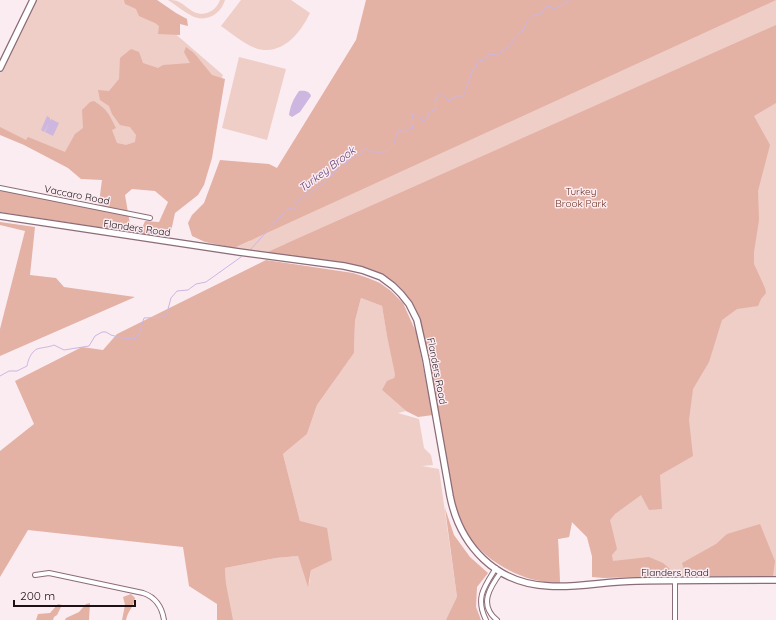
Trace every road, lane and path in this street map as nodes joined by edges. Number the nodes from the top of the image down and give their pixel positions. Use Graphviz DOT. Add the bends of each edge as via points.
graph roads {
  1 [pos="33,0"];
  2 [pos="0,68"];
  3 [pos="0,188"];
  4 [pos="0,216"];
  5 [pos="150,218"];
  6 [pos="496,568"];
  7 [pos="501,572"];
  8 [pos="35,575"];
  9 [pos="676,580"];
  10 [pos="776,580"];
  11 [pos="164,620"];
  12 [pos="486,620"];
  13 [pos="497,620"];
  14 [pos="675,620"];
  1 -- 2 [label="main road"];
  3 -- 5 [label="street, Vaccaro Road"];
  4 -- 6 [label="main road, Flanders Road" via="351,268 367,271 388,282 407,302 417,320 455,516 472,546"];
  6 -- 7 [label="main road, Flanders Road"];
  6 -- 12 [label="street" via="482,593 481,606"];
  7 -- 9 [label="main road, Flanders Road" via="519,580 547,586"];
  7 -- 13 [label="street" via="487,599 489,611"];
  8 -- 11 [label="street" via="49,573 143,593 158,603"];
  9 -- 10 [label="main road, Flanders Road"];
  9 -- 14 [label="street"];
}
